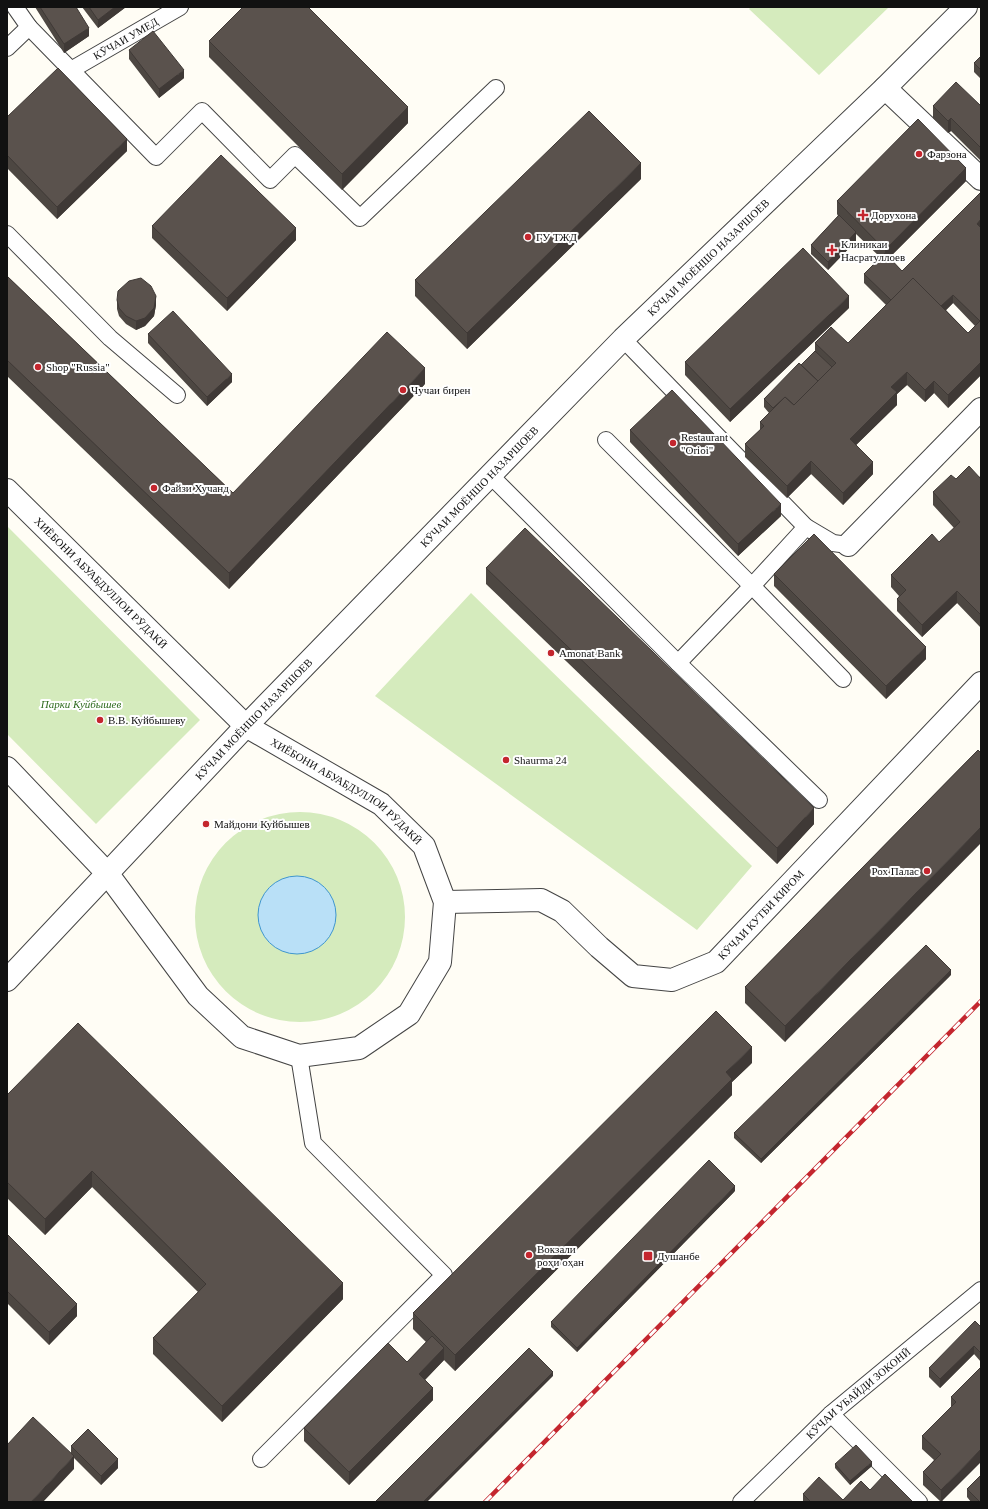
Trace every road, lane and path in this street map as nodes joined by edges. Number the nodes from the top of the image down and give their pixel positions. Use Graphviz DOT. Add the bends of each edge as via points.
graph roads {
  1 [pos="15,7"];
  2 [pos="180,7"];
  3 [pos="966,7"];
  4 [pos="29,27"];
  5 [pos="7,48"];
  6 [pos="72,70"];
  7 [pos="496,88"];
  8 [pos="886,88"];
  9 [pos="981,179"];
  10 [pos="7,234"];
  11 [pos="623,339"];
  12 [pos="177,395"];
  13 [pos="981,409"];
  14 [pos="606,440"];
  15 [pos="489,474"];
  16 [pos="7,490"];
  17 [pos="806,528"];
  18 [pos="848,545"];
  19 [pos="752,586"];
  20 [pos="678,663"];
  21 [pos="843,679"];
  22 [pos="981,683"];
  23 [pos="246,726"];
  24 [pos="7,768"];
  25 [pos="819,800"];
  26 [pos="107,873"];
  27 [pos="445,902"];
  28 [pos="7,980"];
  29 [pos="299,1056"];
  30 [pos="981,1290"];
  31 [pos="831,1414"];
  32 [pos="261,1459"];
  33 [pos="741,1502"];
  34 [pos="919,1502"];
  1 -- 4 [label="lane"];
  2 -- 6 [label="lane, КӮЧАИ УМЕД"];
  3 -- 8 [label="street, КӮЧАИ МОЁНШО НАЗАРШОЕВ"];
  4 -- 5 [label="lane"];
  4 -- 6 [label="lane"];
  6 -- 7 [label="lane" via="156,157 202,111 270,180 295,155 360,218"];
  8 -- 9 [label="street"];
  8 -- 11 [label="street, КӮЧАИ МОЁНШО НАЗАРШОЕВ"];
  10 -- 12 [label="lane" via="110,338"];
  11 -- 15 [label="street, КӮЧАИ МОЁНШО НАЗАРШОЕВ"];
  11 -- 17 [label="lane"];
  13 -- 18 [label="street"];
  14 -- 19 [label="lane"];
  15 -- 20 [label="lane"];
  15 -- 23 [label="street, КӮЧАИ МОЁНШО НАЗАРШОЕВ"];
  16 -- 23 [label="street, ХИЁБОНИ АБУАБДУЛЛОИ РӮДАКӢ"];
  17 -- 18 [label="lane" via="833,543"];
  17 -- 19 [label="lane"];
  19 -- 20 [label="lane"];
  19 -- 21 [label="lane"];
  20 -- 25 [label="lane"];
  22 -- 27 [label="street, КӮЧАИ КУТБИ КИРОМ" via="716,962 672,980 633,976 562,911 541,900"];
  23 -- 26 [label="street, КӮЧАИ МОЁНШО НАЗАРШОЕВ"];
  23 -- 27 [label="street, ХИЁБОНИ АБУАБДУЛЛОИ РӮДАКӢ" via="381,804 424,846"];
  24 -- 26 [label="street, ХИЁБОНИ АБУАБДУЛЛОИ РӮДАКӢ"];
  26 -- 28 [label="street, КӮЧАИ МОЁНШО НАЗАРШОЕВ"];
  26 -- 29 [label="street, ХИЁБОНИ АБУАБДУЛЛОИ РӮДАКӢ" via="198,996 242,1037"];
  27 -- 29 [label="street, ХИЁБОНИ АБУАБДУЛЛОИ РӮДАКӢ" via="440,962 409,1014 359,1048"];
  29 -- 32 [label="lane" via="313,1143 444,1275"];
  30 -- 31 [label="lane, КӮЧАИ УБАЙДИ ЗОКОНӢ"];
  31 -- 33 [label="lane, КӮЧАИ УБАЙДИ ЗОКОНӢ"];
  31 -- 34 [label="lane"];
}
